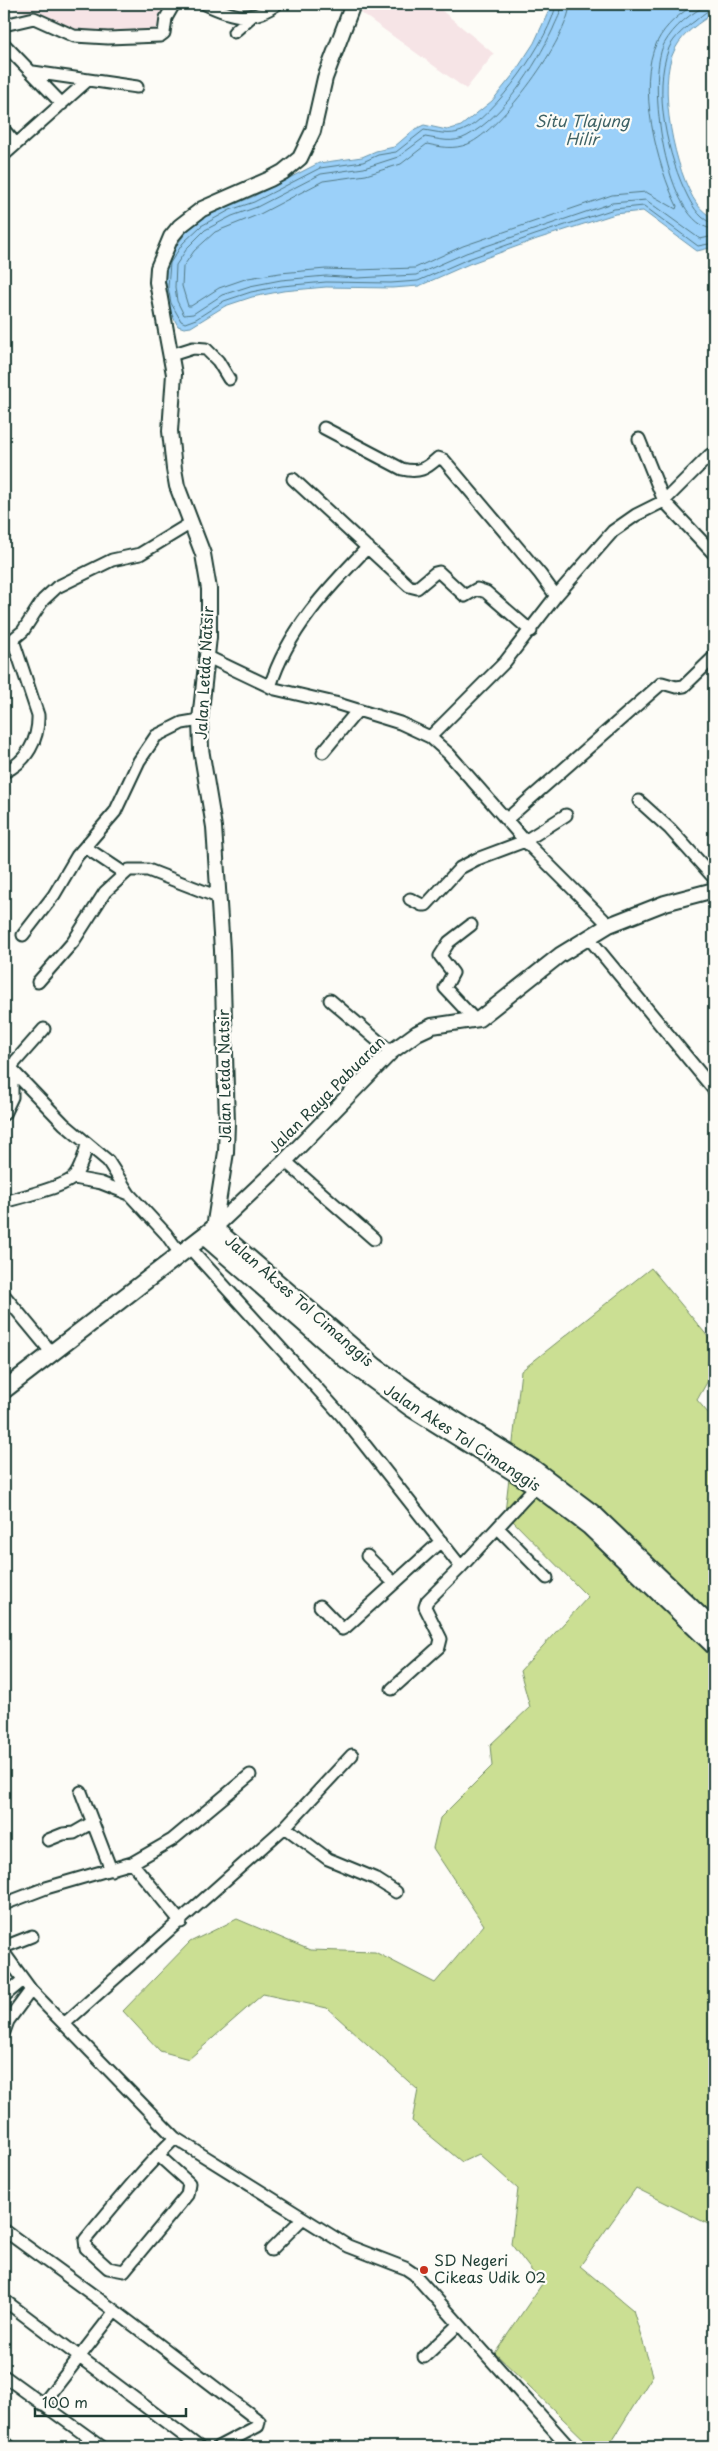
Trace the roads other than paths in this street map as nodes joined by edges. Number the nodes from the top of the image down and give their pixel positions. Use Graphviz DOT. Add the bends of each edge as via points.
graph roads {
  1 [pos="174,4"];
  2 [pos="206,4"];
  3 [pos="277,4"];
  4 [pos="353,4"];
  5 [pos="252,16"];
  6 [pos="4,25"];
  7 [pos="234,32"];
  8 [pos="4,44"];
  9 [pos="32,72"];
  10 [pos="87,81"];
  11 [pos="136,87"];
  12 [pos="62,104"];
  13 [pos="4,130"];
  14 [pos="16,144"];
  15 [pos="4,155"];
  16 [pos="171,355"];
  17 [pos="229,379"];
  18 [pos="324,428"];
  19 [pos="639,439"];
  20 [pos="710,455"];
  21 [pos="293,479"];
  22 [pos="664,501"];
  23 [pos="190,523"];
  24 [pos="368,547"];
  25 [pos="714,554"];
  26 [pos="556,596"];
  27 [pos="531,631"];
  28 [pos="14,640"];
  29 [pos="4,647"];
  30 [pos="208,657"];
  31 [pos="714,657"];
  32 [pos="270,687"];
  33 [pos="358,710"];
  34 [pos="200,720"];
  35 [pos="430,737"];
  36 [pos="323,752"];
  37 [pos="4,772"];
  38 [pos="639,800"];
  39 [pos="566,816"];
  40 [pos="507,820"];
  41 [pos="526,841"];
  42 [pos="85,847"];
  43 [pos="124,873"];
  44 [pos="714,878"];
  45 [pos="714,890"];
  46 [pos="218,897"];
  47 [pos="410,899"];
  48 [pos="471,925"];
  49 [pos="609,925"];
  50 [pos="23,935"];
  51 [pos="588,937"];
  52 [pos="38,982"];
  53 [pos="330,1000"];
  54 [pos="475,1020"];
  55 [pos="44,1029"];
  56 [pos="391,1052"];
  57 [pos="12,1070"];
  58 [pos="714,1090"];
  59 [pos="4,1114"];
  60 [pos="86,1144"];
  61 [pos="285,1161"];
  62 [pos="74,1178"];
  63 [pos="129,1194"];
  64 [pos="4,1202"];
  65 [pos="209,1232"];
  66 [pos="374,1239"];
  67 [pos="185,1251"];
  68 [pos="4,1295"];
  69 [pos="52,1353"];
  70 [pos="4,1388"];
  71 [pos="536,1486"];
  72 [pos="498,1528"];
  73 [pos="441,1540"];
  74 [pos="367,1556"];
  75 [pos="461,1567"];
  76 [pos="547,1578"];
  77 [pos="394,1583"];
  78 [pos="320,1606"];
  79 [pos="714,1629"];
  80 [pos="714,1646"];
  81 [pos="392,1688"];
  82 [pos="352,1755"];
  83 [pos="250,1775"];
  84 [pos="81,1792"];
  85 [pos="93,1822"];
  86 [pos="285,1828"];
  87 [pos="48,1840"];
  88 [pos="132,1863"];
  89 [pos="112,1870"];
  90 [pos="396,1892"];
  91 [pos="4,1904"];
  92 [pos="181,1922"];
  93 [pos="32,1936"];
  94 [pos="4,1947"];
  95 [pos="4,1954"];
  96 [pos="22,1980"];
  97 [pos="31,1990"];
  98 [pos="4,1996"];
  99 [pos="64,2024"];
  100 [pos="4,2032"];
  101 [pos="175,2138"];
  102 [pos="158,2154"];
  103 [pos="303,2218"];
  104 [pos="4,2230"];
  105 [pos="271,2250"];
  106 [pos="4,2300"];
  107 [pos="115,2311"];
  108 [pos="458,2324"];
  109 [pos="424,2356"];
  110 [pos="80,2358"];
  111 [pos="4,2376"];
  112 [pos="42,2405"];
  113 [pos="4,2441"];
  114 [pos="10,2447"];
  115 [pos="102,2447"];
  116 [pos="199,2447"];
  117 [pos="218,2447"];
  118 [pos="569,2447"];
  1 -- 6 [label="street" via="160,36 74,36 34,18"];
  2 -- 5 [label="street" via="229,15"];
  3 -- 5 [label="street"];
  4 -- 16 [label="street, Jalan Letda Natsir" via="325,78 313,131 300,158 270,179 202,209 180,226 166,247 158,268 157,282"];
  5 -- 7 [label="street"];
  8 -- 9 [label="street"];
  9 -- 10 [label="street"];
  9 -- 12 [label="street"];
  10 -- 11 [label="street"];
  10 -- 12 [label="street"];
  12 -- 14 [label="street"];
  13 -- 14 [label="street"];
  14 -- 15 [label="street"];
  16 -- 17 [label="street" via="193,348 206,350 218,361"];
  16 -- 23 [label="street, Jalan Letda Natsir" via="174,384 170,447 177,486"];
  18 -- 26 [label="street" via="413,472 424,470 438,458 444,460"];
  19 -- 22 [label="street"];
  20 -- 22 [label="street"];
  21 -- 24 [label="street"];
  22 -- 25 [label="street"];
  22 -- 26 [label="street" via="614,531"];
  23 -- 28 [label="street" via="140,554 112,560 57,587 43,600 23,632"];
  23 -- 30 [label="street, Jalan Letda Natsir" via="208,573"];
  24 -- 27 [label="street" via="410,586 417,588 440,572 465,596 478,590 486,592"];
  24 -- 32 [label="street" via="313,607 285,652"];
  26 -- 27 [label="street"];
  27 -- 35 [label="street" via="491,678"];
  28 -- 29 [label="street"];
  28 -- 37 [label="street" via="38,714 38,726 35,739 24,757"];
  30 -- 32 [label="street"];
  30 -- 34 [label="street, Jalan Letda Natsir"];
  31 -- 40 [label="street" via="684,686 662,683"];
  32 -- 33 [label="street"];
  33 -- 35 [label="street" via="400,723"];
  33 -- 36 [label="street"];
  34 -- 42 [label="street" via="182,723 156,736 139,761 119,805"];
  34 -- 46 [label="street, Jalan Letda Natsir" via="201,749 214,827"];
  35 -- 40 [label="street"];
  38 -- 44 [label="street"];
  39 -- 41 [label="street"];
  40 -- 41 [label="street"];
  41 -- 47 [label="street" via="460,868 426,905"];
  41 -- 49 [label="street"];
  42 -- 43 [label="street"];
  42 -- 50 [label="street" via="50,902"];
  43 -- 46 [label="street" via="135,869 148,870"];
  43 -- 52 [label="street" via="100,899 74,942"];
  45 -- 49 [label="street, Jalan Raya Pabuaran" via="665,903"];
  46 -- 65 [label="street, Jalan Letda Natsir" via="227,1123 226,1152"];
  48 -- 54 [label="street" via="449,942 440,956 453,973 445,988"];
  49 -- 51 [label="street, Jalan Raya Pabuaran"];
  51 -- 54 [label="street, Jalan Raya Pabuaran"];
  51 -- 58 [label="street"];
  53 -- 56 [label="street"];
  54 -- 56 [label="street, Jalan Raya Pabuaran" via="432,1026"];
  55 -- 57 [label="street" via="21,1053"];
  56 -- 61 [label="street, Jalan Raya Pabuaran"];
  57 -- 59 [label="street" via="13,1092"];
  57 -- 60 [label="street"];
  60 -- 62 [label="street" via="86,1153"];
  60 -- 63 [label="street" via="108,1161"];
  61 -- 65 [label="street, Jalan Raya Pabuaran"];
  61 -- 66 [label="street"];
  62 -- 63 [label="street" via="101,1183"];
  62 -- 64 [label="street" via="44,1191"];
  63 -- 67 [label="street"];
  65 -- 67 [label="main road"];
  65 -- 71 [label="main road, Jalan Akes Tol Cimanggis" via="353,1364 411,1408"];
  65 -- 79 [label="main road, Jalan Akses Tol Cimanggis" via="376,1367 534,1469 595,1514"];
  67 -- 69 [label="main road"];
  67 -- 73 [label="street" via="342,1416"];
  68 -- 69 [label="street"];
  69 -- 70 [label="main road"];
  71 -- 72 [label="street"];
  71 -- 80 [label="main road, Jalan Akes Tol Cimanggis" via="589,1526"];
  72 -- 75 [label="street"];
  72 -- 76 [label="street"];
  73 -- 75 [label="street"];
  73 -- 77 [label="street"];
  74 -- 77 [label="street"];
  75 -- 81 [label="street" via="427,1601 425,1608 441,1639 439,1647"];
  77 -- 78 [label="street" via="342,1629"];
  82 -- 86 [label="street"];
  83 -- 88 [label="street" via="172,1840"];
  84 -- 85 [label="street"];
  85 -- 87 [label="street" via="74,1833"];
  85 -- 89 [label="street"];
  86 -- 90 [label="street" via="328,1859 374,1878"];
  86 -- 92 [label="street"];
  88 -- 89 [label="street"];
  88 -- 92 [label="street"];
  89 -- 91 [label="street" via="46,1888"];
  92 -- 99 [label="street"];
  93 -- 94 [label="street"];
  95 -- 96 [label="street"];
  96 -- 97 [label="street"];
  96 -- 98 [label="street"];
  97 -- 99 [label="street"];
  97 -- 100 [label="street" via="8,2021"];
  99 -- 101 [label="street"];
  101 -- 102 [label="street"];
  101 -- 103 [label="street"];
  102 -- 102 [label="street" via="85,2240 86,2248 108,2268 124,2271 187,2194 189,2182"];
  103 -- 105 [label="street"];
  103 -- 108 [label="street" via="348,2246 405,2268"];
  104 -- 107 [label="street"];
  106 -- 110 [label="street"];
  107 -- 110 [label="street"];
  107 -- 117 [label="street" via="259,2421 258,2426"];
  108 -- 109 [label="street"];
  108 -- 118 [label="street"];
  110 -- 112 [label="street"];
  110 -- 116 [label="street"];
  111 -- 112 [label="street"];
  112 -- 115 [label="street"];
  113 -- 114 [label="street"];
}
